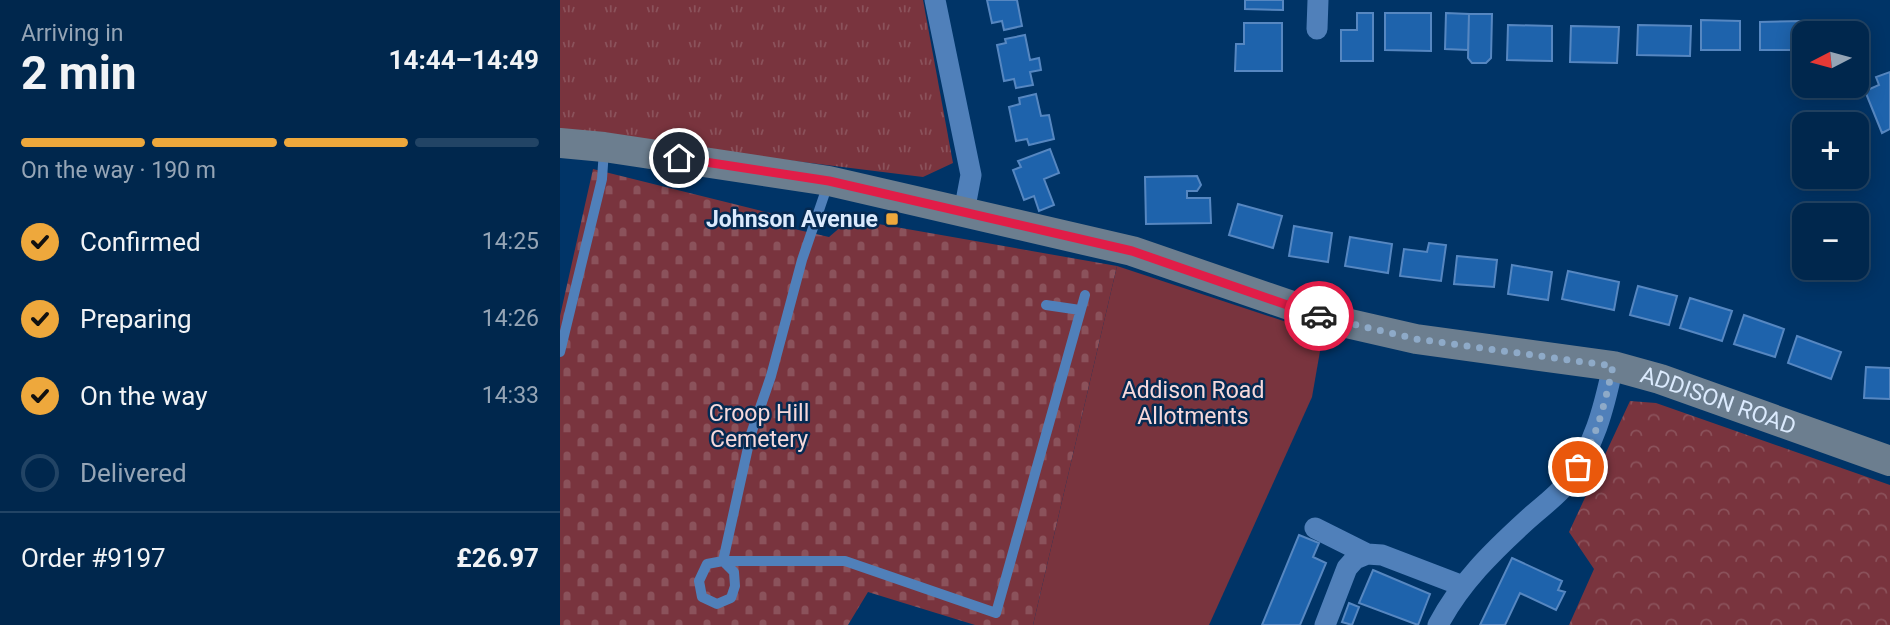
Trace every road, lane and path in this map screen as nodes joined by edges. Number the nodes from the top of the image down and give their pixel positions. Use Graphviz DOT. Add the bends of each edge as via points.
graph roads {
  1 [pos="935,0"];
  2 [pos="1318,0"];
  3 [pos="1317,29"];
  4 [pos="560,144"];
  5 [pos="604,147"];
  6 [pos="829,181"];
  7 [pos="964,212"];
  8 [pos="1085,295"];
  9 [pos="1046,305"];
  10 [pos="1080,310"];
  11 [pos="560,352"];
  12 [pos="1613,366"];
  13 [pos="1890,461"];
  14 [pos="1315,528"];
  15 [pos="1367,554"];
  16 [pos="1463,586"];
  17 [pos="1325,625"];
  18 [pos="1438,625"];
  1 -- 7 [label="street" via="971,175"];
  2 -- 3 [label="street"];
  4 -- 5 [label="street, ADDISON ROAD"];
  5 -- 6 [label="street, ADDISON ROAD"];
  5 -- 11 [label="lane" via="601,179"];
  6 -- 7 [label="street, ADDISON ROAD"];
  6 -- 10 [label="lane" via="751,434 723,561 845,561 1001,615"];
  7 -- 12 [label="street, ADDISON ROAD" via="1132,251 1333,320 1416,339"];
  8 -- 10 [label="lane"];
  9 -- 10 [label="lane"];
  12 -- 13 [label="street, ADDISON ROAD"];
  12 -- 16 [label="street" via="1589,449 1566,484 1489,555"];
  14 -- 15 [label="street"];
  15 -- 16 [label="street" via="1382,555"];
  15 -- 17 [label="street" via="1347,568"];
  16 -- 18 [label="street"];
}
